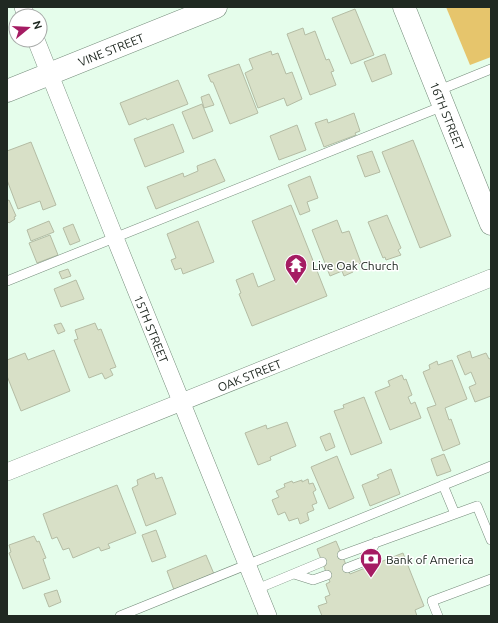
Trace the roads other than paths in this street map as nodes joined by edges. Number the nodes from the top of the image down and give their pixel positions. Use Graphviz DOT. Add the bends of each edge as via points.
graph roads {
  1 [pos="216,7"];
  2 [pos="404,7"];
  3 [pos="39,48"];
  4 [pos="491,69"];
  5 [pos="50,74"];
  6 [pos="7,91"];
  7 [pos="440,98"];
  8 [pos="491,224"];
  9 [pos="115,238"];
  10 [pos="491,278"];
  11 [pos="7,281"];
  12 [pos="181,402"];
  13 [pos="491,466"];
  14 [pos="7,472"];
  15 [pos="443,485"];
  16 [pos="454,514"];
  17 [pos="491,540"];
  18 [pos="376,542"];
  19 [pos="342,555"];
  20 [pos="322,562"];
  21 [pos="247,565"];
  22 [pos="347,568"];
  23 [pos="294,574"];
  24 [pos="327,575"];
  25 [pos="491,579"];
  26 [pos="257,589"];
  27 [pos="120,616"];
  28 [pos="268,616"];
  29 [pos="438,616"];
  1 -- 5 [label="street, VINE STREET"];
  2 -- 7 [label="street, 16TH STREET"];
  3 -- 5 [label="street, 15TH STREET"];
  4 -- 7 [label="lane"];
  5 -- 6 [label="street, VINE STREET"];
  5 -- 9 [label="street, 15TH STREET"];
  7 -- 8 [label="street, 16TH STREET"];
  7 -- 9 [label="lane"];
  9 -- 11 [label="lane"];
  9 -- 12 [label="street, 15TH STREET"];
  10 -- 12 [label="street, OAK STREET"];
  12 -- 14 [label="street, OAK STREET"];
  12 -- 21 [label="street, 15TH STREET"];
  13 -- 15 [label="lane"];
  15 -- 16 [label="lane"];
  15 -- 21 [label="lane"];
  16 -- 17 [label="lane" via="477,506"];
  16 -- 18 [label="lane"];
  18 -- 19 [label="lane"];
  18 -- 22 [label="lane" via="365,561"];
  20 -- 23 [label="lane"];
  21 -- 26 [label="street, 15TH STREET"];
  21 -- 27 [label="lane"];
  23 -- 24 [label="lane" via="313,580"];
  23 -- 26 [label="lane"];
  25 -- 29 [label="lane" via="432,601"];
  26 -- 28 [label="street, 15TH STREET"];
}
